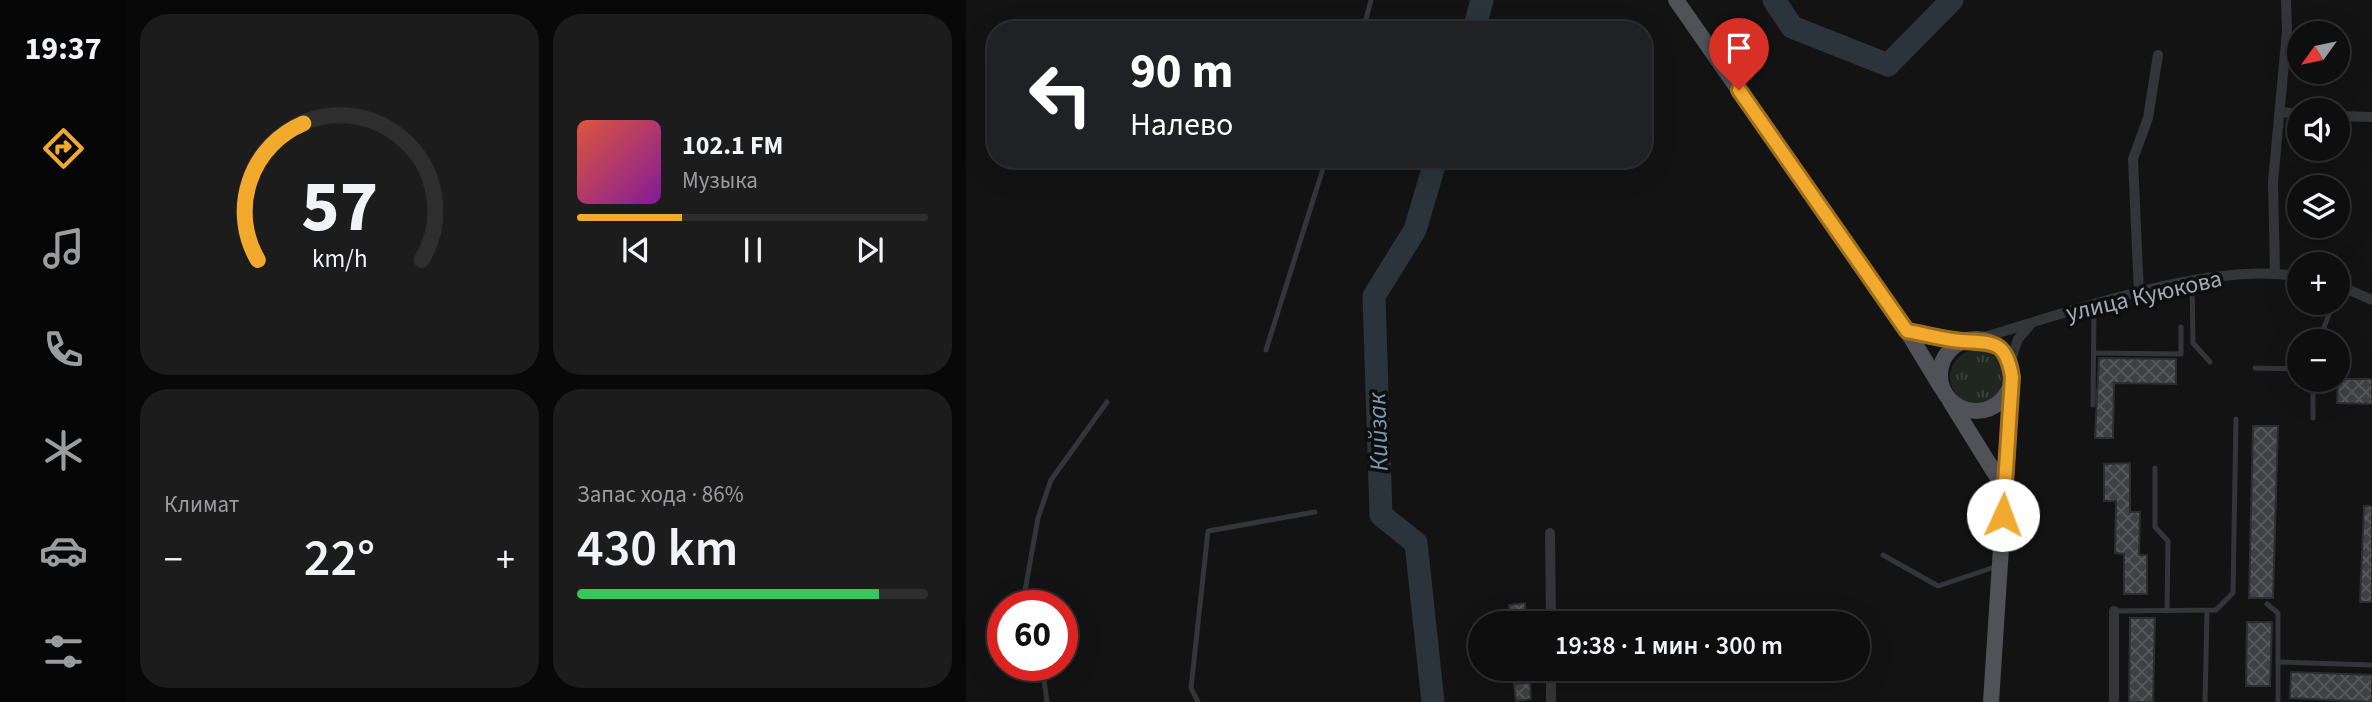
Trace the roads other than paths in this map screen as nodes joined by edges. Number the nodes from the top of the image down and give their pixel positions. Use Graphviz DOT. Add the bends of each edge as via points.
graph roads {
  1 [pos="1371,0"];
  2 [pos="1676,0"];
  3 [pos="2286,0"];
  4 [pos="1365,21"];
  5 [pos="2158,55"];
  6 [pos="2280,112"];
  7 [pos="2287,113"];
  8 [pos="2350,116"];
  9 [pos="2372,117"];
  10 [pos="1323,168"];
  11 [pos="2275,272"];
  12 [pos="2287,274"];
  13 [pos="2192,281"];
  14 [pos="2350,291"];
  15 [pos="2139,294"];
  16 [pos="2372,300"];
  17 [pos="2094,306"];
  18 [pos="2031,324"];
  19 [pos="2181,327"];
  20 [pos="1907,331"];
  21 [pos="1971,340"];
  22 [pos="1266,350"];
  23 [pos="2094,353"];
  24 [pos="2210,362"];
  25 [pos="2255,369"];
  26 [pos="2287,369"];
  27 [pos="2011,370"];
  28 [pos="2314,392"];
  29 [pos="1945,393"];
  30 [pos="1107,402"];
  31 [pos="2093,405"];
  32 [pos="2313,418"];
  33 [pos="2236,419"];
  34 [pos="2155,468"];
  35 [pos="2004,488"];
  36 [pos="1315,512"];
  37 [pos="1550,533"];
  38 [pos="1883,555"];
  39 [pos="2001,565"];
  40 [pos="1025,590"];
  41 [pos="2267,604"];
  42 [pos="1551,611"];
  43 [pos="2114,611"];
  44 [pos="2167,611"];
  45 [pos="2207,611"];
  46 [pos="2278,662"];
  47 [pos="2372,665"];
  48 [pos="1044,681"];
  49 [pos="1551,681"];
  50 [pos="1047,702"];
  51 [pos="1198,702"];
  52 [pos="1551,702"];
  53 [pos="1991,702"];
  54 [pos="2114,702"];
  55 [pos="2205,702"];
  56 [pos="2278,702"];
  1 -- 4 [label="lane"];
  2 -- 20 [label="main road"];
  3 -- 6 [label="street"];
  5 -- 15 [label="street" via="2148,118 2133,159"];
  6 -- 7 [label="street"];
  6 -- 11 [label="street" via="2273,182"];
  8 -- 9 [label="street"];
  10 -- 22 [label="lane"];
  11 -- 12 [label="street, улица Куюкова"];
  11 -- 13 [label="street, улица Куюкова"];
  13 -- 15 [label="street, улица Куюкова"];
  13 -- 24 [label="lane" via="2193,343"];
  14 -- 16 [label="street"];
  15 -- 17 [label="street, улица Куюкова"];
  17 -- 18 [label="street, улица Куюкова"];
  17 -- 23 [label="lane"];
  18 -- 21 [label="street, улица Куюкова"];
  18 -- 27 [label="street" via="2018,340"];
  19 -- 23 [label="lane" via="2181,354"];
  20 -- 21 [label="main road"];
  20 -- 29 [label="main road"];
  21 -- 27 [label="main road" via="1992,343 2003,351"];
  21 -- 29 [label="main road" via="1951,348 1943,359 1940,373"];
  23 -- 31 [label="lane"];
  25 -- 26 [label="lane"];
  27 -- 29 [label="main road" via="2004,397 1987,410 1967,410"];
  27 -- 35 [label="main road"];
  28 -- 32 [label="lane"];
  29 -- 35 [label="main road"];
  30 -- 40 [label="lane" via="1051,480 1038,518"];
  33 -- 45 [label="lane" via="2233,593 2216,610"];
  34 -- 44 [label="lane" via="2155,527 2168,541"];
  35 -- 39 [label="main road"];
  36 -- 51 [label="lane" via="1208,531 1191,688"];
  37 -- 42 [label="street"];
  38 -- 39 [label="lane" via="1938,586"];
  39 -- 53 [label="main road"];
  41 -- 46 [label="lane" via="2278,613"];
  43 -- 44 [label="lane"];
  43 -- 54 [label="street"];
  44 -- 45 [label="lane"];
  45 -- 55 [label="lane"];
  46 -- 47 [label="lane"];
  46 -- 56 [label="lane"];
  48 -- 50 [label="lane"];
  49 -- 52 [label="street"];
}
